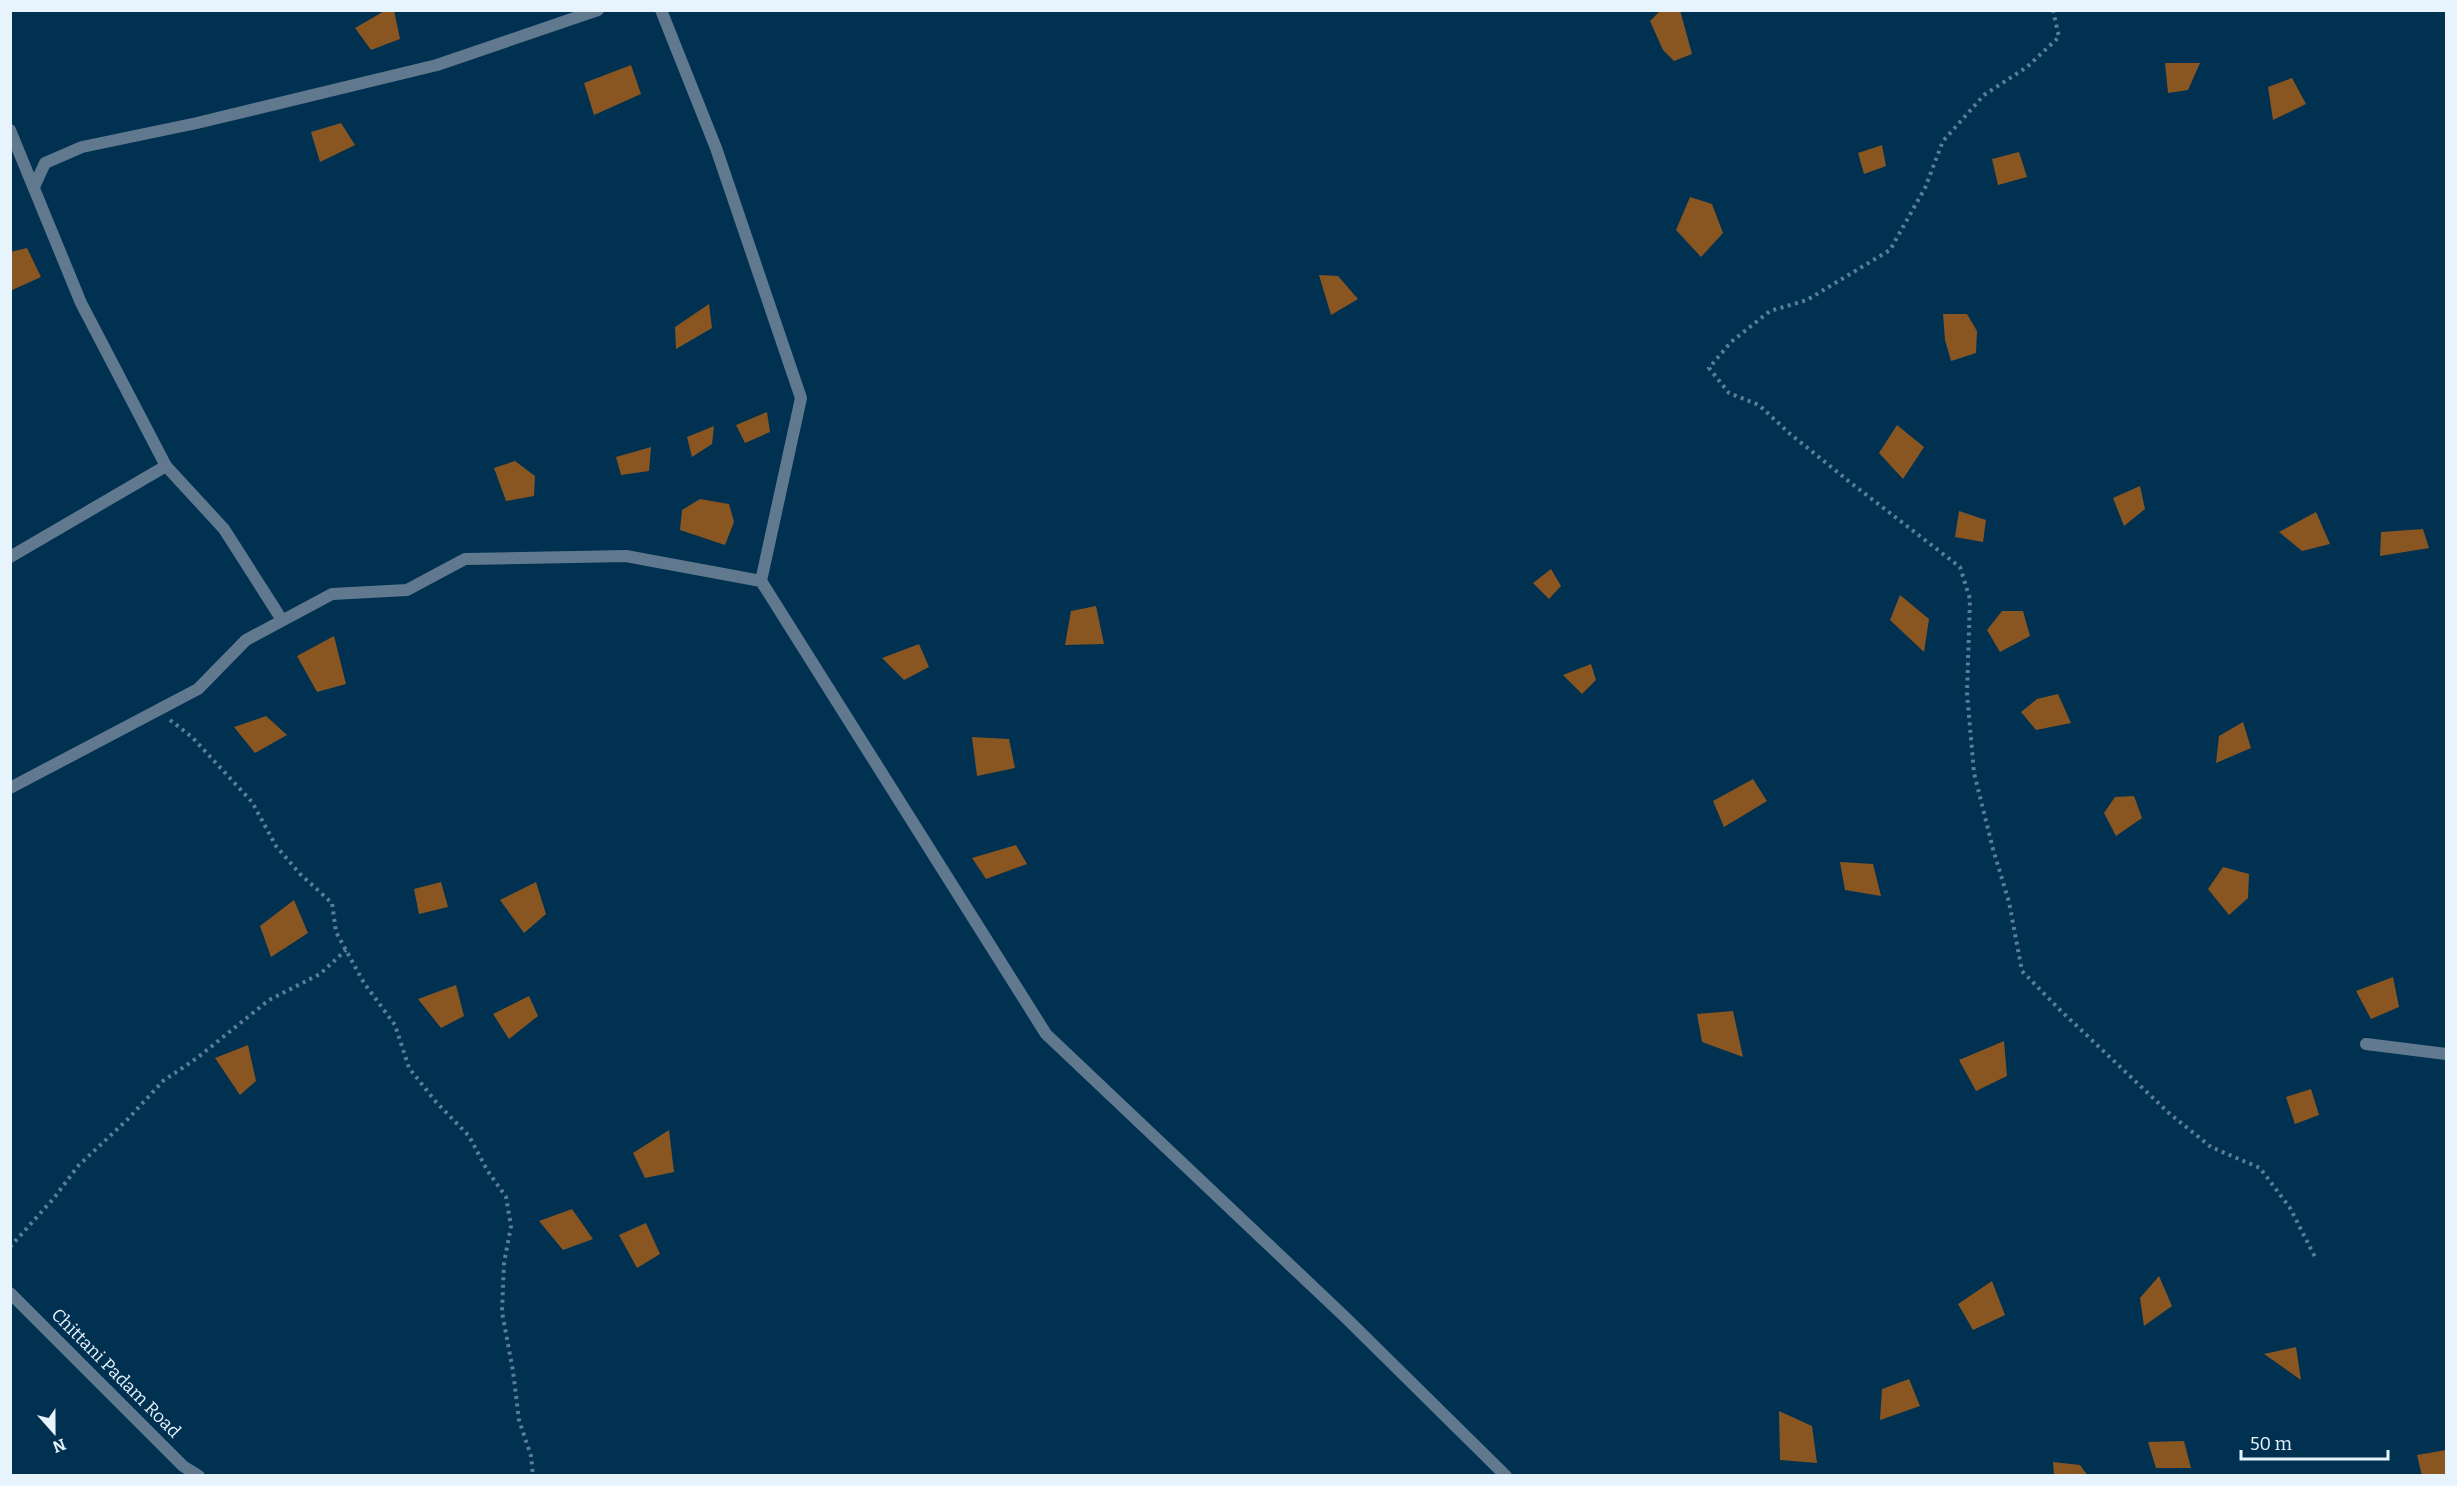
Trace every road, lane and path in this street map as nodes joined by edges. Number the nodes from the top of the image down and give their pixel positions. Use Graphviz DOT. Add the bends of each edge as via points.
graph roads {
  1 [pos="598,10"];
  2 [pos="661,10"];
  3 [pos="2053,10"];
  4 [pos="10,130"];
  5 [pos="34,187"];
  6 [pos="166,466"];
  7 [pos="10,557"];
  8 [pos="761,581"];
  9 [pos="282,620"];
  10 [pos="157,711"];
  11 [pos="10,788"];
  12 [pos="346,950"];
  13 [pos="2366,1044"];
  14 [pos="2446,1054"];
  15 [pos="10,1247"];
  16 [pos="2315,1257"];
  17 [pos="10,1293"];
  18 [pos="199,1476"];
  19 [pos="534,1476"];
  20 [pos="1506,1476"];
  1 -- 5 [label="street" via="437,65 82,147 45,163"];
  2 -- 8 [label="street" via="716,148 801,398"];
  3 -- 16 [label="path" via="2059,37 2027,67 1984,95 1943,141 1925,188 1890,250 1806,300 1770,311 1731,342 1709,368 1729,393 1759,405 1960,567 1970,599 1967,693 1974,772 2009,902 2022,971 2170,1114 2211,1147 2260,1168 2290,1208"];
  4 -- 5 [label="street"];
  5 -- 6 [label="street" via="81,303"];
  6 -- 7 [label="street"];
  6 -- 9 [label="street" via="224,529"];
  8 -- 9 [label="street" via="626,556 465,559 408,590 332,594"];
  8 -- 20 [label="street" via="1046,1034 1346,1318"];
  9 -- 10 [label="street" via="246,640 198,689"];
  10 -- 11 [label="street"];
  10 -- 12 [label="path" via="192,737 252,802 276,846 332,903 336,932"];
  12 -- 15 [label="path" via="320,974 269,1000 163,1081 78,1166"];
  12 -- 19 [label="path" via="395,1026 409,1068 469,1137 506,1197 511,1226 504,1263 502,1312 519,1420"];
  13 -- 14 [label="street"];
  17 -- 18 [label="street, Chittani Padam Road" via="183,1466"];
}
